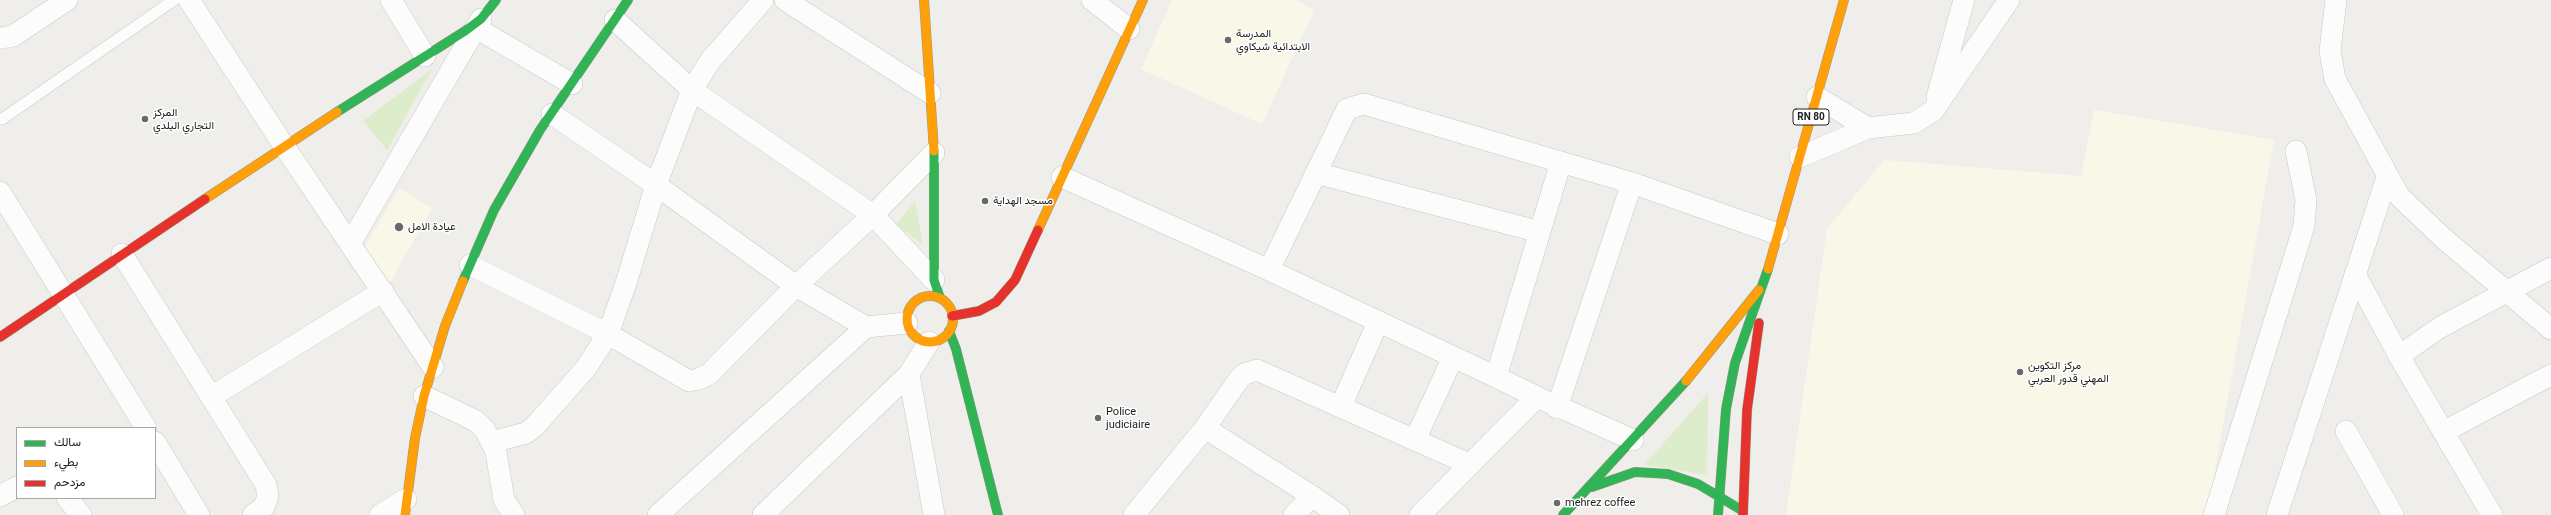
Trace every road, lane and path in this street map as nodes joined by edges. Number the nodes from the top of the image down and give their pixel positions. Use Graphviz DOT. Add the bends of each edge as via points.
graph roads {
  1 [pos="67,0"];
  2 [pos="174,0"];
  3 [pos="189,0"];
  4 [pos="391,0"];
  5 [pos="496,0"];
  6 [pos="628,0"];
  7 [pos="763,0"];
  8 [pos="785,0"];
  9 [pos="924,0"];
  10 [pos="1092,0"];
  11 [pos="1143,0"];
  12 [pos="1844,0"];
  13 [pos="1964,0"];
  14 [pos="2009,0"];
  15 [pos="2336,0"];
  16 [pos="615,20"];
  17 [pos="478,23"];
  18 [pos="1129,29"];
  19 [pos="0,38"];
  20 [pos="425,56"];
  21 [pos="572,84"];
  22 [pos="692,90"];
  23 [pos="930,93"];
  24 [pos="1817,97"];
  25 [pos="1933,111"];
  26 [pos="552,114"];
  27 [pos="2,119"];
  28 [pos="1868,128"];
  29 [pos="284,146"];
  30 [pos="2296,151"];
  31 [pos="934,153"];
  32 [pos="1800,156"];
  33 [pos="1561,162"];
  34 [pos="1316,173"];
  35 [pos="1062,177"];
  36 [pos="2387,177"];
  37 [pos="1632,183"];
  38 [pos="656,185"];
  39 [pos="0,192"];
  40 [pos="873,215"];
  41 [pos="1540,232"];
  42 [pos="1778,234"];
  43 [pos="351,242"];
  44 [pos="122,254"];
  45 [pos="470,265"];
  46 [pos="2551,268"];
  47 [pos="1269,270"];
  48 [pos="2356,274"];
  49 [pos="1764,284"];
  50 [pos="796,286"];
  51 [pos="937,289"];
  52 [pos="64,292"];
  53 [pos="383,292"];
  54 [pos="2506,292"];
  55 [pos="952,316"];
  56 [pos="1378,322"];
  57 [pos="907,323"];
  58 [pos="866,327"];
  59 [pos="2551,329"];
  60 [pos="949,331"];
  61 [pos="608,334"];
  62 [pos="0,337"];
  63 [pos="929,342"];
  64 [pos="2399,356"];
  65 [pos="1453,357"];
  66 [pos="433,367"];
  67 [pos="909,374"];
  68 [pos="2551,375"];
  69 [pos="1496,377"];
  70 [pos="424,396"];
  71 [pos="211,397"];
  72 [pos="1537,397"];
  73 [pos="1341,406"];
  74 [pos="1557,408"];
  75 [pos="145,427"];
  76 [pos="1205,428"];
  77 [pos="2346,431"];
  78 [pos="2443,432"];
  79 [pos="1415,440"];
  80 [pos="1633,440"];
  81 [pos="492,442"];
  82 [pos="156,444"];
  83 [pos="1469,464"];
  84 [pos="16,488"];
  85 [pos="1588,488"];
  86 [pos="0,496"];
  87 [pos="1312,496"];
  88 [pos="1719,496"];
  89 [pos="68,499"];
  90 [pos="405,507"];
  91 [pos="508,510"];
  92 [pos="1743,513"];
  93 [pos="81,515"];
  94 [pos="199,515"];
  95 [pos="252,515"];
  96 [pos="380,515"];
  97 [pos="658,515"];
  98 [pos="763,515"];
  99 [pos="934,515"];
  100 [pos="998,515"];
  101 [pos="1134,515"];
  102 [pos="1294,515"];
  103 [pos="1339,515"];
  104 [pos="1420,515"];
  105 [pos="1563,515"];
  106 [pos="1718,515"];
  107 [pos="2214,515"];
  108 [pos="2276,515"];
  109 [pos="2393,515"];
  110 [pos="2492,515"];
  1 -- 19 [label="street" via="13,36"];
  2 -- 27 [label="lane"];
  3 -- 29 [label="street"];
  4 -- 20 [label="street"];
  5 -- 17 [label="street"];
  6 -- 16 [label="street"];
  7 -- 22 [label="street" via="710,61"];
  8 -- 23 [label="street"];
  9 -- 23 [label="street"];
  10 -- 18 [label="street"];
  11 -- 18 [label="street"];
  12 -- 24 [label="street, RN 80"];
  13 -- 25 [label="street"];
  14 -- 25 [label="street"];
  15 -- 36 [label="street" via="2331,27 2331,65 2343,96"];
  16 -- 21 [label="street"];
  16 -- 22 [label="street"];
  17 -- 20 [label="street"];
  17 -- 21 [label="street"];
  17 -- 43 [label="street"];
  18 -- 35 [label="street"];
  20 -- 29 [label="street"];
  21 -- 26 [label="street"];
  22 -- 38 [label="street"];
  22 -- 40 [label="street"];
  23 -- 31 [label="street"];
  24 -- 28 [label="street"];
  24 -- 32 [label="street, RN 80"];
  25 -- 28 [label="street" via="1914,122"];
  26 -- 38 [label="street"];
  26 -- 45 [label="street" via="494,210"];
  28 -- 32 [label="street"];
  29 -- 43 [label="street"];
  29 -- 44 [label="street"];
  30 -- 107 [label="street" via="2306,200 2304,226"];
  31 -- 40 [label="street"];
  31 -- 51 [label="street"];
  32 -- 42 [label="street, RN 80"];
  33 -- 34 [label="street" via="1364,104 1347,109"];
  33 -- 37 [label="street"];
  33 -- 41 [label="street"];
  34 -- 41 [label="street"];
  34 -- 47 [label="street"];
  35 -- 47 [label="street"];
  35 -- 55 [label="street" via="1015,280 1007,292 996,302 979,311"];
  36 -- 48 [label="street"];
  36 -- 54 [label="street" via="2399,196 2416,213"];
  37 -- 42 [label="street"];
  37 -- 74 [label="street"];
  38 -- 50 [label="street"];
  38 -- 61 [label="street"];
  39 -- 52 [label="street"];
  40 -- 50 [label="street"];
  40 -- 51 [label="street"];
  41 -- 69 [label="street"];
  42 -- 49 [label="street, RN 80"];
  43 -- 53 [label="street"];
  44 -- 52 [label="street"];
  44 -- 71 [label="street"];
  45 -- 61 [label="street"];
  45 -- 66 [label="street" via="445,326"];
  46 -- 54 [label="street"];
  47 -- 56 [label="street"];
  48 -- 64 [label="street"];
  48 -- 108 [label="street"];
  49 -- 80 [label="street" via="1699,367"];
  49 -- 88 [label="street, RN 80" via="1735,363 1726,409"];
  49 -- 92 [label="street, RN 80" via="1747,410"];
  50 -- 58 [label="street"];
  50 -- 61 [label="street" via="710,374 699,379 689,381"];
  51 -- 55 [label="street"];
  51 -- 57 [label="street" via="919,298 909,309"];
  52 -- 62 [label="street"];
  52 -- 75 [label="street"];
  53 -- 66 [label="street"];
  53 -- 71 [label="street"];
  54 -- 59 [label="street"];
  54 -- 64 [label="street" via="2440,328"];
  55 -- 60 [label="street"];
  56 -- 65 [label="street"];
  56 -- 73 [label="street"];
  57 -- 58 [label="street"];
  57 -- 63 [label="street" via="915,336"];
  58 -- 97 [label="street"];
  60 -- 63 [label="street"];
  60 -- 100 [label="street" via="956,349"];
  61 -- 81 [label="street" via="586,368 535,426 526,433"];
  63 -- 67 [label="street"];
  64 -- 78 [label="street"];
  65 -- 69 [label="street"];
  65 -- 79 [label="street"];
  66 -- 70 [label="street"];
  67 -- 98 [label="street"];
  67 -- 99 [label="street"];
  68 -- 78 [label="street"];
  69 -- 72 [label="street"];
  70 -- 81 [label="street" via="476,421"];
  70 -- 90 [label="street"];
  71 -- 95 [label="street" via="266,485 268,496 264,507"];
  72 -- 74 [label="street"];
  72 -- 83 [label="street"];
  73 -- 76 [label="street" via="1257,370 1239,379"];
  73 -- 79 [label="street"];
  74 -- 80 [label="street"];
  76 -- 87 [label="street"];
  76 -- 101 [label="street"];
  77 -- 109 [label="street"];
  78 -- 110 [label="street"];
  79 -- 83 [label="street"];
  80 -- 85 [label="street"];
  81 -- 91 [label="street"];
  82 -- 94 [label="street"];
  83 -- 104 [label="street"];
  84 -- 86 [label="street"];
  85 -- 88 [label="street" via="1635,472 1649,471 1684,478"];
  85 -- 105 [label="street"];
  87 -- 102 [label="street"];
  87 -- 103 [label="street"];
  88 -- 92 [label="street"];
  88 -- 106 [label="street, RN 80"];
  89 -- 93 [label="street"];
  90 -- 96 [label="street"];
}
